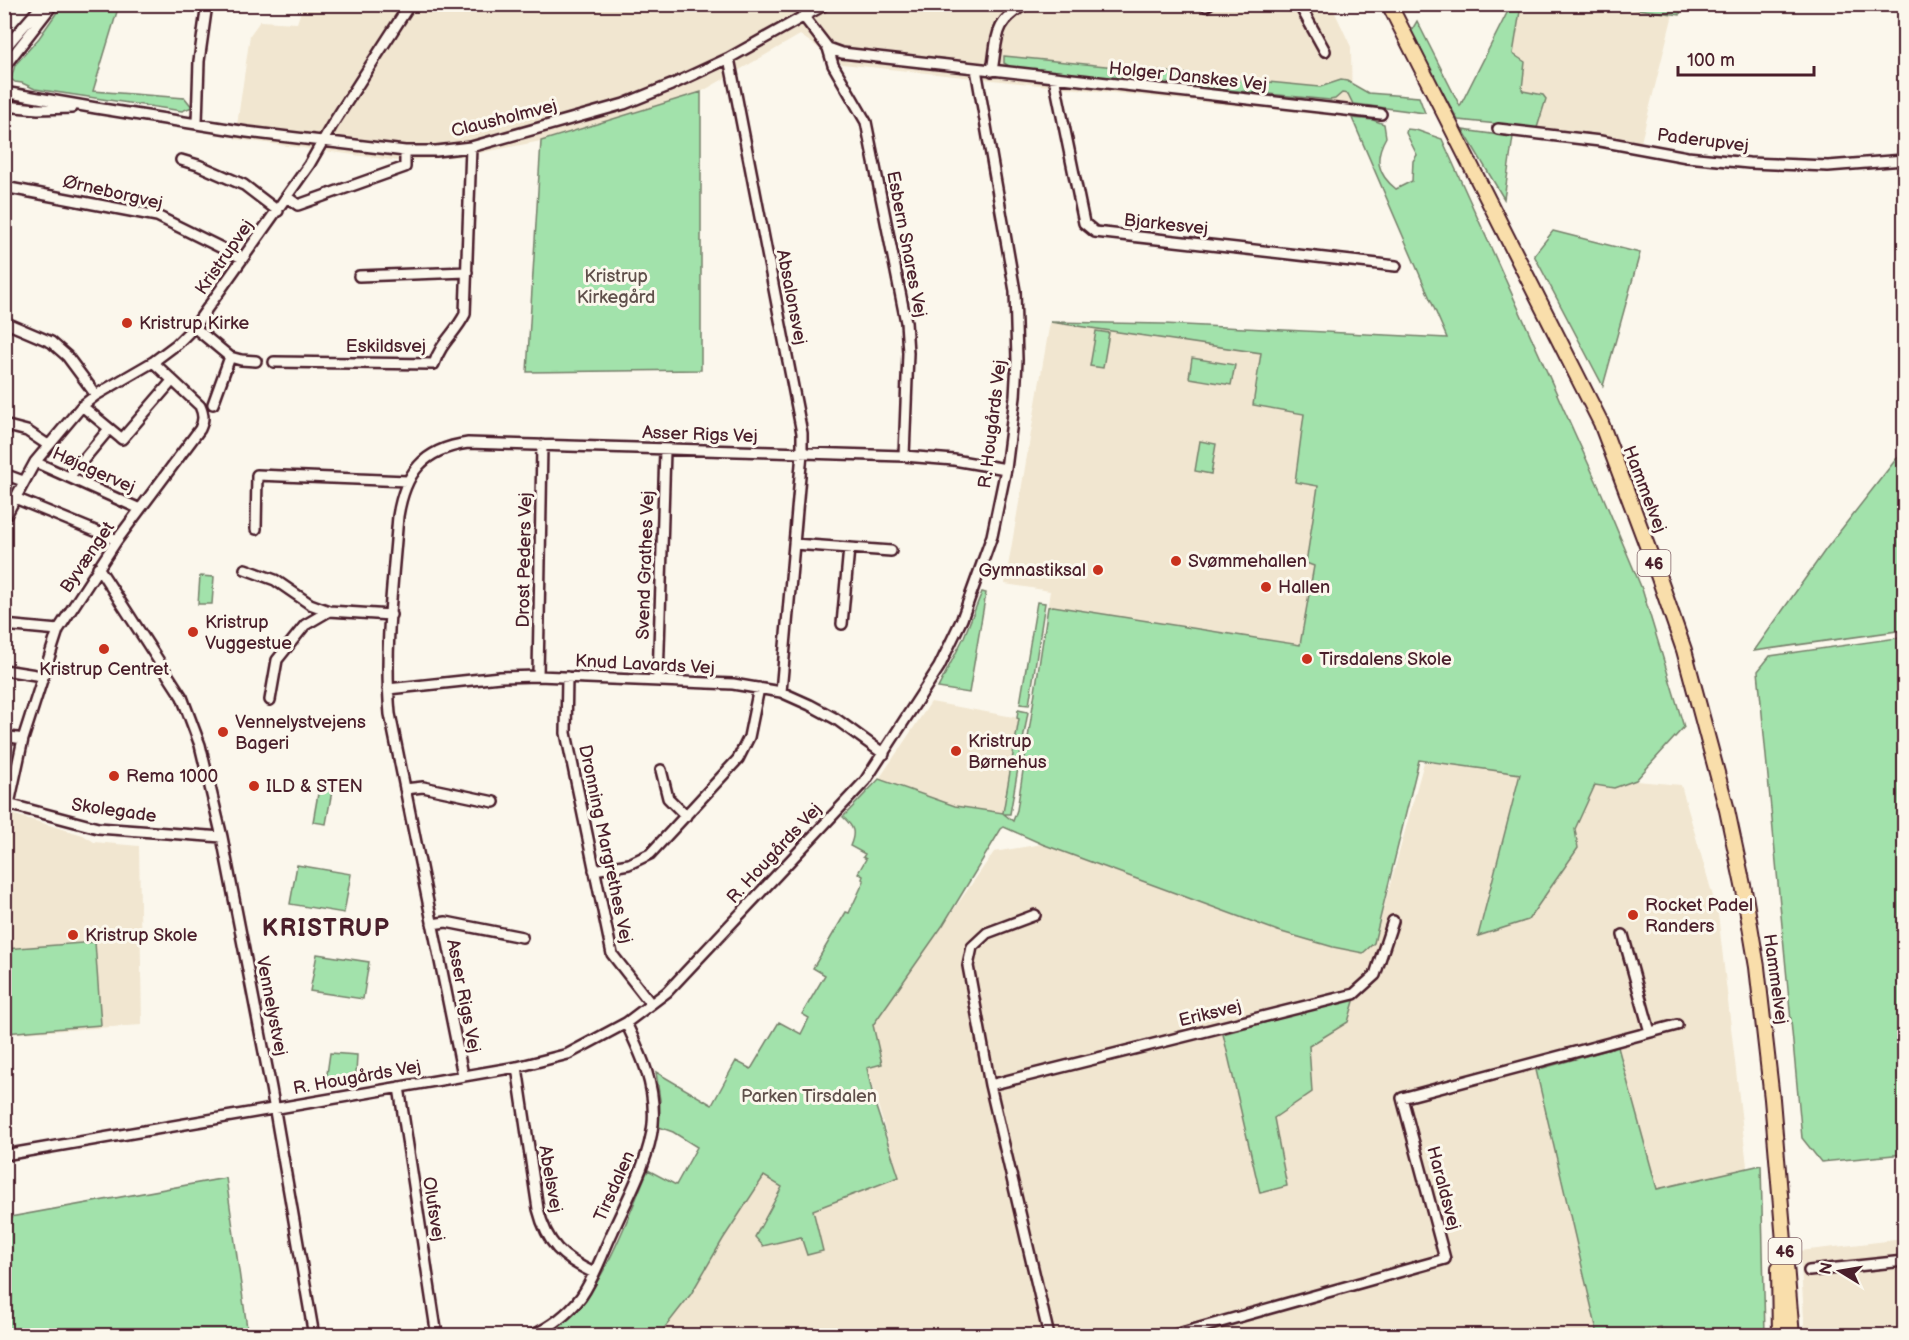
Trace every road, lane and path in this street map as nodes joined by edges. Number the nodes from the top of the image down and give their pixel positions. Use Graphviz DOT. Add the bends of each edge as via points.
graph roads {
  1 [pos="42,4"];
  2 [pos="53,4"];
  3 [pos="207,4"];
  4 [pos="410,4"];
  5 [pos="826,4"];
  6 [pos="1026,4"];
  7 [pos="1299,4"];
  8 [pos="1389,4"];
  9 [pos="804,18"];
  10 [pos="4,41"];
  11 [pos="828,48"];
  12 [pos="4,49"];
  13 [pos="1325,51"];
  14 [pos="729,58"];
  15 [pos="4,67"];
  16 [pos="976,69"];
  17 [pos="992,71"];
  18 [pos="1054,77"];
  19 [pos="4,92"];
  20 [pos="4,106"];
  21 [pos="96,108"];
  22 [pos="1381,114"];
  23 [pos="197,123"];
  24 [pos="1498,129"];
  25 [pos="322,140"];
  26 [pos="471,147"];
  27 [pos="405,151"];
  28 [pos="182,160"];
  29 [pos="1905,160"];
  30 [pos="4,187"];
  31 [pos="287,197"];
  32 [pos="278,211"];
  33 [pos="242,258"];
  34 [pos="1396,266"];
  35 [pos="467,272"];
  36 [pos="358,276"];
  37 [pos="4,322"];
  38 [pos="194,327"];
  39 [pos="230,357"];
  40 [pos="256,361"];
  41 [pos="153,362"];
  42 [pos="274,362"];
  43 [pos="172,381"];
  44 [pos="96,395"];
  45 [pos="213,404"];
  46 [pos="82,406"];
  47 [pos="4,425"];
  48 [pos="109,429"];
  49 [pos="48,445"];
  50 [pos="542,445"];
  51 [pos="665,450"];
  52 [pos="802,453"];
  53 [pos="904,456"];
  54 [pos="35,462"];
  55 [pos="1006,469"];
  56 [pos="4,474"];
  57 [pos="69,477"];
  58 [pos="23,481"];
  59 [pos="407,481"];
  60 [pos="15,498"];
  61 [pos="140,509"];
  62 [pos="4,519"];
  63 [pos="256,529"];
  64 [pos="117,540"];
  65 [pos="794,543"];
  66 [pos="849,548"];
  67 [pos="891,551"];
  68 [pos="98,567"];
  69 [pos="245,569"];
  70 [pos="330,610"];
  71 [pos="391,615"];
  72 [pos="842,624"];
  73 [pos="4,625"];
  74 [pos="58,630"];
  75 [pos="4,670"];
  76 [pos="42,675"];
  77 [pos="538,676"];
  78 [pos="567,677"];
  79 [pos="658,681"];
  80 [pos="759,688"];
  81 [pos="388,689"];
  82 [pos="781,692"];
  83 [pos="270,700"];
  84 [pos="4,736"];
  85 [pos="22,739"];
  86 [pos="884,754"];
  87 [pos="661,770"];
  88 [pos="405,789"];
  89 [pos="494,802"];
  90 [pos="7,804"];
  91 [pos="686,816"];
  92 [pos="222,837"];
  93 [pos="594,870"];
  94 [pos="1035,915"];
  95 [pos="1393,921"];
  96 [pos="432,924"];
  97 [pos="1623,935"];
  98 [pos="522,937"];
  99 [pos="651,1004"];
  100 [pos="626,1023"];
  101 [pos="1677,1025"];
  102 [pos="1650,1032"];
  103 [pos="517,1067"];
  104 [pos="463,1075"];
  105 [pos="990,1084"];
  106 [pos="399,1087"];
  107 [pos="275,1108"];
  108 [pos="4,1155"];
  109 [pos="1777,1167"];
  110 [pos="1905,1261"];
  111 [pos="1809,1271"];
  112 [pos="594,1273"];
  113 [pos="314,1335"];
  114 [pos="437,1335"];
  115 [pos="531,1335"];
  116 [pos="1049,1335"];
  117 [pos="1171,1335"];
  118 [pos="1780,1335"];
  119 [pos="1792,1335"];
  1 -- 10 [label="street"];
  1 -- 12 [label="street"];
  2 -- 15 [label="street"];
  3 -- 23 [label="street" via="199,61"];
  4 -- 25 [label="street, Kristrupvej"];
  5 -- 9 [label="street, Clausholmvej"];
  6 -- 17 [label="street" via="1003,21"];
  7 -- 13 [label="street"];
  8 -- 109 [label="highway, Hammelvej / 46" via="1601,423 1677,628 1706,726 1744,890 1766,1039"];
  9 -- 11 [label="street"];
  9 -- 14 [label="street, Clausholmvej"];
  11 -- 16 [label="street, Holger Danskes Vej"];
  11 -- 53 [label="street, Esbern Snares Vej" via="866,122 906,322"];
  14 -- 26 [label="street, Clausholmvej" via="624,104"];
  14 -- 52 [label="street, Absalonsvej" via="802,433"];
  16 -- 17 [label="street, Holger Danskes Vej"];
  16 -- 55 [label="street, R. Hougårds Vej" via="1015,291 1015,397"];
  17 -- 18 [label="street, Holger Danskes Vej"];
  18 -- 22 [label="street, Holger Danskes Vej"];
  18 -- 34 [label="street, Bjarkesvej" via="1084,223 1095,232"];
  19 -- 21 [label="street, Clausholmvej"];
  20 -- 21 [label="street, Clausholmvej"];
  21 -- 23 [label="street, Clausholmvej"];
  23 -- 25 [label="street, Clausholmvej"];
  24 -- 29 [label="street, Paderupvej" via="1749,163 1828,166"];
  25 -- 27 [label="street, Clausholmvej"];
  25 -- 31 [label="street, Kristrupvej"];
  26 -- 27 [label="street, Clausholmvej"];
  26 -- 35 [label="street, Eskildsvej"];
  27 -- 31 [label="street" via="405,167 298,205"];
  28 -- 32 [label="street" via="244,185"];
  30 -- 33 [label="street, Ørneborgvej" via="157,216"];
  31 -- 32 [label="street, Kristrupvej"];
  32 -- 33 [label="street, Kristrupvej"];
  33 -- 38 [label="street, Kristrupvej"];
  35 -- 36 [label="street"];
  35 -- 42 [label="street, Eskildsvej" via="465,314 439,349 434,364"];
  37 -- 44 [label="street" via="51,342 67,356"];
  38 -- 39 [label="street"];
  38 -- 41 [label="street, Kristrupvej"];
  39 -- 40 [label="street"];
  39 -- 45 [label="street"];
  41 -- 43 [label="street, Byvænget"];
  41 -- 44 [label="street, Kristrupvej"];
  43 -- 48 [label="street" via="122,440"];
  43 -- 61 [label="street, Byvænget" via="200,406 203,421"];
  44 -- 46 [label="street, Kristrupvej"];
  46 -- 48 [label="street"];
  46 -- 49 [label="street, Kristrupvej"];
  47 -- 49 [label="street" via="27,431"];
  48 -- 57 [label="street"];
  49 -- 54 [label="street, Kristrupvej"];
  50 -- 51 [label="street, Asser Rigs Vej"];
  50 -- 59 [label="street, Asser Rigs Vej" via="452,445 426,458"];
  50 -- 77 [label="street, Drost Peders Vej"];
  51 -- 52 [label="street, Asser Rigs Vej"];
  51 -- 79 [label="street, Svend Grathes Vej"];
  52 -- 53 [label="street, Asser Rigs Vej"];
  52 -- 65 [label="street, Absalonsvej"];
  53 -- 55 [label="street, Asser Rigs Vej"];
  54 -- 57 [label="street, Højagervej"];
  54 -- 58 [label="street, Kristrupvej"];
  55 -- 86 [label="street, R. Hougårds Vej" via="992,536 962,620 939,667"];
  56 -- 58 [label="street"];
  57 -- 61 [label="street, Højagervej"];
  58 -- 60 [label="street, Kristrupvej"];
  59 -- 63 [label="street" via="257,475"];
  59 -- 71 [label="street, Asser Rigs Vej" via="398,516"];
  60 -- 62 [label="street, Kristrupvej"];
  60 -- 64 [label="street"];
  61 -- 64 [label="street, Byvænget"];
  64 -- 68 [label="street, Byvænget"];
  65 -- 66 [label="street"];
  65 -- 82 [label="street, Absalonsvej"];
  66 -- 67 [label="street"];
  66 -- 72 [label="street"];
  68 -- 74 [label="street, Byvænget"];
  68 -- 92 [label="street, Vennelystvej" via="182,698 200,745"];
  69 -- 70 [label="street" via="275,580 310,604"];
  70 -- 71 [label="street"];
  70 -- 83 [label="street" via="305,625 277,660"];
  71 -- 81 [label="street, Asser Rigs Vej"];
  73 -- 74 [label="street"];
  74 -- 76 [label="street, Byvænget"];
  75 -- 76 [label="street"];
  76 -- 85 [label="street, Byvænget"];
  77 -- 78 [label="street, Knud Lavards Vej"];
  77 -- 81 [label="street, Knud Lavards Vej" via="500,676"];
  78 -- 79 [label="street, Knud Lavards Vej"];
  78 -- 93 [label="street, Dronning Margrethes Vej" via="567,733"];
  79 -- 80 [label="street, Knud Lavards Vej"];
  80 -- 82 [label="street, Knud Lavards Vej"];
  80 -- 91 [label="street" via="749,736 738,759"];
  81 -- 88 [label="street, Asser Rigs Vej"];
  82 -- 86 [label="street, Knud Lavards Vej" via="836,719"];
  84 -- 85 [label="street"];
  85 -- 90 [label="street, Byvænget"];
  86 -- 99 [label="street, R. Hougårds Vej" via="865,781 667,992"];
  87 -- 91 [label="street" via="668,798"];
  88 -- 89 [label="street" via="423,788"];
  88 -- 96 [label="street, Asser Rigs Vej"];
  90 -- 92 [label="street, Skolegade" via="98,828"];
  91 -- 93 [label="street" via="650,854 629,864"];
  92 -- 107 [label="street, Vennelystvej"];
  93 -- 99 [label="street, Dronning Margrethes Vej" via="612,954"];
  94 -- 105 [label="street" via="987,933 972,947 968,966"];
  95 -- 105 [label="street, Eriksvej" via="1375,975 1354,994"];
  96 -- 98 [label="street, Asser Rigs Vej" via="446,922"];
  96 -- 104 [label="street, Asser Rigs Vej"];
  97 -- 102 [label="street"];
  99 -- 100 [label="street, R. Hougårds Vej"];
  100 -- 103 [label="street, R. Hougårds Vej" via="568,1054"];
  100 -- 112 [label="street, Tirsdalen" via="645,1061 652,1089 653,1123 648,1151"];
  101 -- 102 [label="street, Haraldsvej"];
  102 -- 117 [label="street, Haraldsvej" via="1402,1098 1445,1259"];
  103 -- 104 [label="street, R. Hougårds Vej"];
  103 -- 112 [label="street, Abelsvej" via="543,1228 561,1253"];
  104 -- 106 [label="street, R. Hougårds Vej"];
  105 -- 116 [label="street"];
  106 -- 107 [label="street, R. Hougårds Vej"];
  106 -- 114 [label="street, Olufsvej"];
  107 -- 108 [label="street, R. Hougårds Vej"];
  107 -- 113 [label="street, Vennelystvej"];
  109 -- 118 [label="highway, Hammelvej / 46"];
  109 -- 119 [label="highway, Hammelvej / 46"];
  110 -- 111 [label="street"];
  112 -- 115 [label="street, Tirsdalen" via="567,1313"];
}
